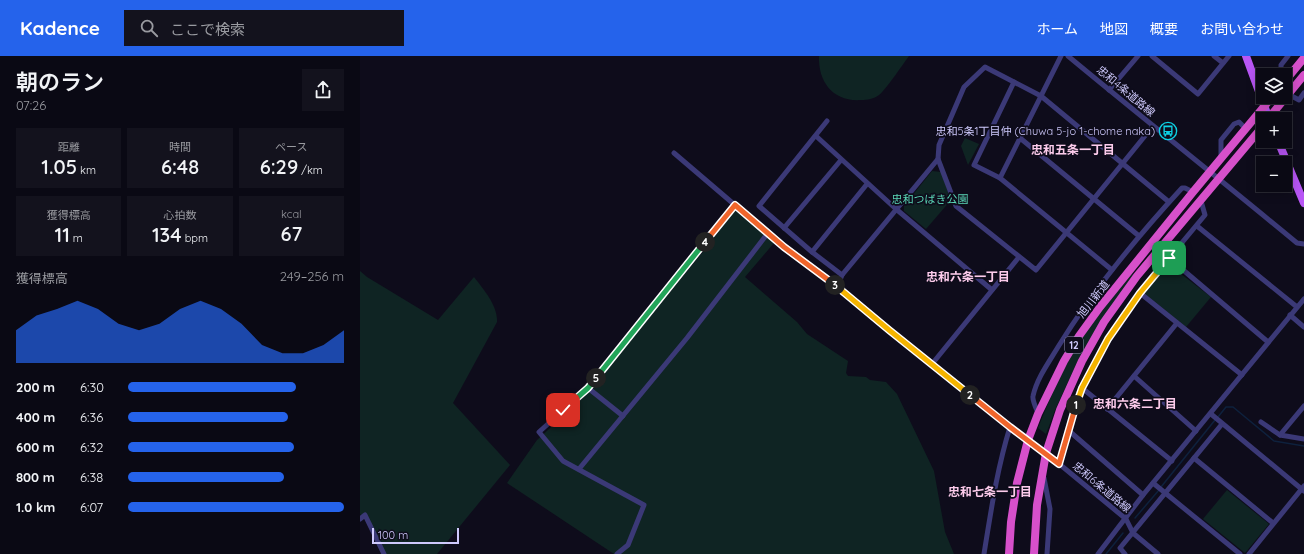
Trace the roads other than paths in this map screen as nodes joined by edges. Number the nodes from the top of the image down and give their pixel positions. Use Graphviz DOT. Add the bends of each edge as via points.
graph roads {
  1 [pos="1061,56"];
  2 [pos="1068,56"];
  3 [pos="1138,56"];
  4 [pos="1152,56"];
  5 [pos="1214,56"];
  6 [pos="1229,56"];
  7 [pos="1246,56"];
  8 [pos="1288,56"];
  9 [pos="1304,58"];
  10 [pos="1223,63"];
  11 [pos="1281,68"];
  12 [pos="1292,73"];
  13 [pos="1304,75"];
  14 [pos="1014,82"];
  15 [pos="1292,89"];
  16 [pos="1109,90"];
  17 [pos="1304,93"];
  18 [pos="1041,96"];
  19 [pos="1292,96"];
  20 [pos="1280,104"];
  21 [pos="1265,106"];
  22 [pos="1267,112"];
  23 [pos="1274,112"];
  24 [pos="827,121"];
  25 [pos="1153,126"];
  26 [pos="1246,128"];
  27 [pos="1256,134"];
  28 [pos="816,136"];
  29 [pos="1020,138"];
  30 [pos="1281,148"];
  31 [pos="674,153"];
  32 [pos="938,159"];
  33 [pos="1221,159"];
  34 [pos="841,160"];
  35 [pos="1122,165"];
  36 [pos="1211,171"];
  37 [pos="1000,178"];
  38 [pos="1219,178"];
  39 [pos="868,184"];
  40 [pos="1193,192"];
  41 [pos="1094,200"];
  42 [pos="1201,201"];
  43 [pos="1169,202"];
  44 [pos="1304,203"];
  45 [pos="735,205"];
  46 [pos="896,209"];
  47 [pos="1197,226"];
  48 [pos="784,228"];
  49 [pos="768,233"];
  50 [pos="1066,233"];
  51 [pos="1140,236"];
  52 [pos="1304,244"];
  53 [pos="812,252"];
  54 [pos="1019,258"];
  55 [pos="1169,258"];
  56 [pos="1112,270"];
  57 [pos="842,275"];
  58 [pos="837,287"];
  59 [pos="992,290"];
  60 [pos="1140,293"];
  61 [pos="1304,299"];
  62 [pos="1298,307"];
  63 [pos="1290,315"];
  64 [pos="1177,323"];
  65 [pos="1304,327"];
  66 [pos="1268,342"];
  67 [pos="932,364"];
  68 [pos="1242,375"];
  69 [pos="1134,376"];
  70 [pos="588,388"];
  71 [pos="1082,388"];
  72 [pos="1304,406"];
  73 [pos="1107,408"];
  74 [pos="1038,414"];
  75 [pos="623,416"];
  76 [pos="1217,418"];
  77 [pos="1261,422"];
  78 [pos="1010,427"];
  79 [pos="1068,430"];
  80 [pos="1196,431"];
  81 [pos="1280,435"];
  82 [pos="1304,439"];
  83 [pos="1028,440"];
  84 [pos="1046,453"];
  85 [pos="1194,458"];
  86 [pos="1172,461"];
  87 [pos="1059,464"];
  88 [pos="579,469"];
  89 [pos="1042,473"];
  90 [pos="1155,485"];
  91 [pos="1303,489"];
  92 [pos="1163,492"];
  93 [pos="1143,495"];
  94 [pos="360,519"];
  95 [pos="1126,519"];
  96 [pos="1273,523"];
  97 [pos="1133,533"];
  98 [pos="384,554"];
  99 [pos="618,554"];
  100 [pos="984,554"];
  101 [pos="1009,554"];
  102 [pos="1034,554"];
  103 [pos="1047,554"];
  104 [pos="1098,554"];
  105 [pos="1125,554"];
  106 [pos="1158,554"];
  107 [pos="1240,554"];
  108 [pos="1249,554"];
  1 -- 18 [label="street"];
  2 -- 16 [label="street, 忠和4条道路線"];
  3 -- 16 [label="street"];
  4 -- 10 [label="street" via="1198,94"];
  5 -- 10 [label="street"];
  6 -- 10 [label="street"];
  7 -- 21 [label="main road"];
  8 -- 11 [label="street"];
  9 -- 12 [label="highway"];
  13 -- 15 [label="highway"];
  14 -- 18 [label="street"];
  14 -- 32 [label="street" via="985,67 964,87 939,145"];
  14 -- 37 [label="street" via="974,165"];
  16 -- 25 [label="street, 忠和4条道路線"];
  17 -- 19 [label="street" via="1299,100"];
  18 -- 29 [label="street"];
  18 -- 35 [label="street"];
  20 -- 23 [label="highway"];
  21 -- 22 [label="main road"];
  21 -- 26 [label="highway, 旭川新道 / 12"];
  24 -- 28 [label="street"];
  25 -- 35 [label="street"];
  25 -- 36 [label="street, 忠和4条道路線"];
  26 -- 33 [label="highway, 旭川新道 / 12"];
  26 -- 33 [label="street" via="1239,122 1234,124 1221,140"];
  27 -- 38 [label="highway, 旭川新道 / 12"];
  28 -- 34 [label="street"];
  28 -- 48 [label="street" via="759,206"];
  29 -- 37 [label="street"];
  29 -- 41 [label="street"];
  30 -- 44 [label="main road"];
  31 -- 45 [label="street, 忠和6条道路線"];
  32 -- 46 [label="street"];
  32 -- 54 [label="street" via="956,206"];
  33 -- 36 [label="highway, 旭川新道 / 12"];
  34 -- 39 [label="street"];
  34 -- 48 [label="street"];
  35 -- 41 [label="street"];
  35 -- 43 [label="street"];
  36 -- 38 [label="street, 忠和4条道路線"];
  36 -- 40 [label="highway, 旭川新道 / 12"];
  37 -- 50 [label="street"];
  38 -- 42 [label="highway, 旭川新道 / 12"];
  38 -- 52 [label="street, 忠和4条道路線" via="1297,243"];
  39 -- 46 [label="street"];
  39 -- 53 [label="street"];
  40 -- 43 [label="street" via="1182,188"];
  40 -- 74 [label="highway, 旭川新道 / 12" via="1079,336"];
  41 -- 50 [label="street"];
  41 -- 51 [label="street"];
  42 -- 47 [label="street" via="1205,215"];
  42 -- 84 [label="highway, 旭川新道 / 12" via="1137,276 1104,322 1082,361 1060,410"];
  43 -- 51 [label="street"];
  45 -- 49 [label="street, 忠和6条道路線"];
  45 -- 70 [label="street"];
  46 -- 57 [label="street"];
  46 -- 59 [label="street"];
  47 -- 55 [label="street"];
  47 -- 62 [label="street"];
  48 -- 53 [label="street"];
  49 -- 58 [label="street, 忠和6条道路線"];
  49 -- 75 [label="street"];
  50 -- 54 [label="street" via="1036,270"];
  50 -- 56 [label="street"];
  51 -- 56 [label="street"];
  53 -- 57 [label="street"];
  54 -- 59 [label="street"];
  55 -- 60 [label="street"];
  55 -- 66 [label="street"];
  56 -- 74 [label="street" via="1072,324 1041,375 1033,397"];
  57 -- 58 [label="street"];
  58 -- 67 [label="street, 忠和6条道路線"];
  59 -- 67 [label="street"];
  60 -- 64 [label="street"];
  60 -- 71 [label="street" via="1108,339"];
  61 -- 62 [label="street"];
  62 -- 63 [label="street"];
  63 -- 65 [label="street"];
  63 -- 66 [label="street"];
  64 -- 68 [label="street"];
  64 -- 69 [label="street"];
  66 -- 68 [label="street"];
  67 -- 78 [label="street, 忠和6条道路線"];
  68 -- 76 [label="street"];
  69 -- 73 [label="street"];
  69 -- 80 [label="street"];
  70 -- 75 [label="street"];
  70 -- 88 [label="street" via="539,432 563,461"];
  71 -- 73 [label="street"];
  71 -- 79 [label="street"];
  72 -- 81 [label="street"];
  73 -- 86 [label="street"];
  74 -- 83 [label="highway, 旭川新道 / 12"];
  75 -- 88 [label="street"];
  76 -- 80 [label="street"];
  76 -- 85 [label="street"];
  76 -- 91 [label="street"];
  77 -- 81 [label="street"];
  78 -- 83 [label="street, 忠和6条道路線"];
  78 -- 100 [label="street" via="994,491"];
  79 -- 87 [label="street"];
  79 -- 93 [label="street"];
  80 -- 86 [label="street"];
  81 -- 82 [label="street"];
  83 -- 84 [label="street, 忠和6条道路線"];
  83 -- 101 [label="highway, 旭川新道 / 12" via="1017,483"];
  84 -- 87 [label="street, 忠和6条道路線"];
  84 -- 89 [label="highway, 旭川新道 / 12"];
  85 -- 92 [label="street"];
  85 -- 96 [label="street"];
  86 -- 90 [label="street"];
  87 -- 95 [label="street, 忠和6条道路線"];
  88 -- 99 [label="street" via="644,505 628,544"];
  89 -- 102 [label="highway, 旭川新道 / 12"];
  89 -- 103 [label="street" via="1050,509"];
  90 -- 92 [label="street"];
  90 -- 93 [label="street"];
  91 -- 96 [label="street"];
  92 -- 97 [label="street"];
  92 -- 107 [label="street"];
  93 -- 95 [label="street"];
  94 -- 98 [label="street" via="365,515"];
  95 -- 97 [label="street, 忠和6条道路線"];
  95 -- 104 [label="street"];
  96 -- 108 [label="street"];
  97 -- 105 [label="street" via="1120,548"];
  97 -- 106 [label="street, 忠和6条道路線"];
}
